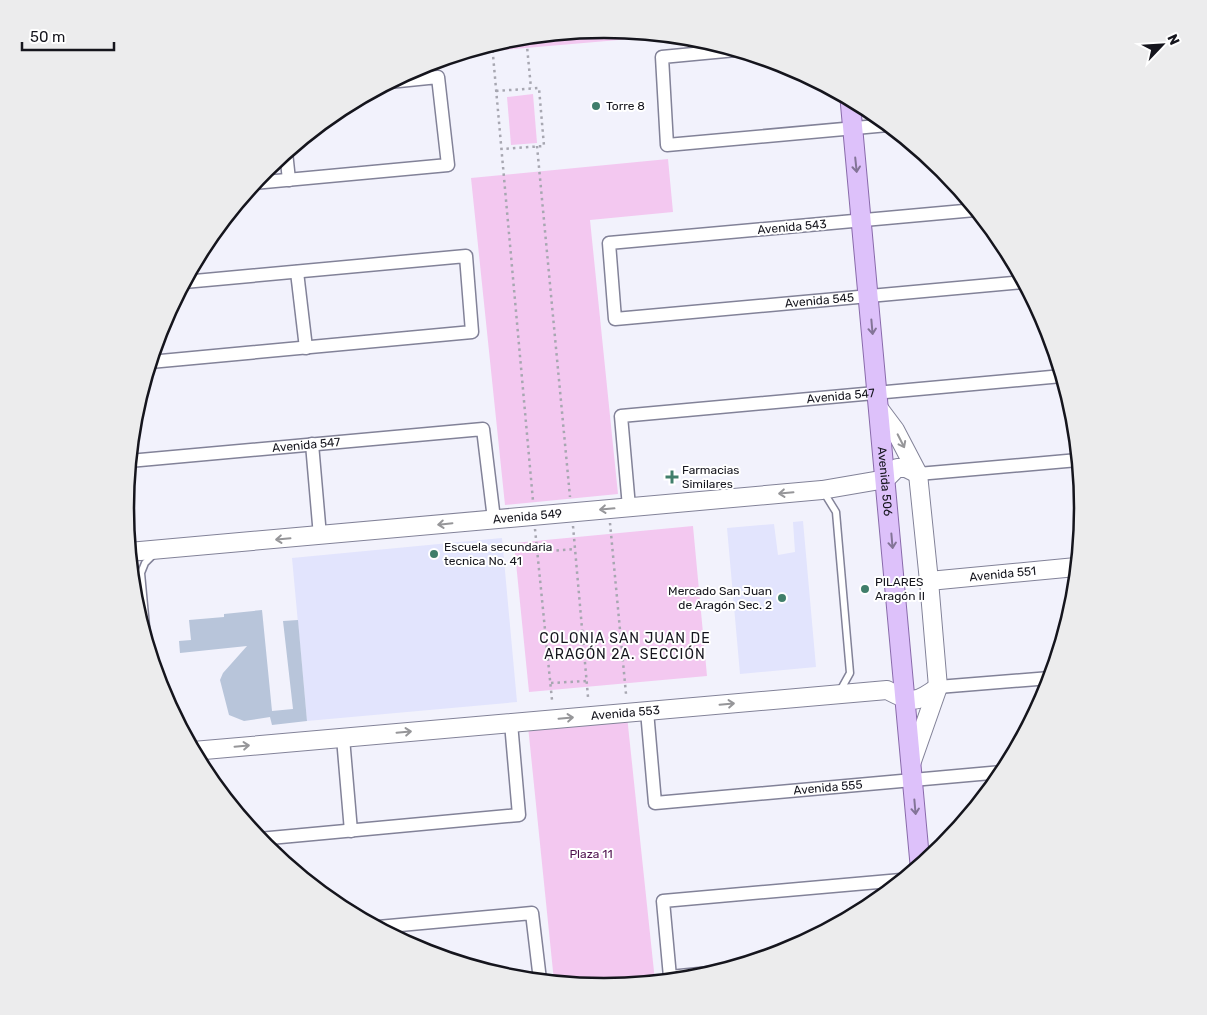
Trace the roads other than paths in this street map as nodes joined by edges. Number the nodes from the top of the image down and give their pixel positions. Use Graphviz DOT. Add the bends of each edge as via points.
graph roads {
  1 [pos="716,52"];
  2 [pos="409,80"];
  3 [pos="851,108"];
  4 [pos="877,126"];
  5 [pos="852,128"];
  6 [pos="287,160"];
  7 [pos="289,180"];
  8 [pos="265,182"];
  9 [pos="968,211"];
  10 [pos="861,220"];
  11 [pos="296,272"];
  12 [pos="191,281"];
  13 [pos="1016,283"];
  14 [pos="869,296"];
  15 [pos="615,319"];
  16 [pos="306,348"];
  17 [pos="157,361"];
  18 [pos="1055,377"];
  19 [pos="879,401"];
  20 [pos="312,444"];
  21 [pos="137,460"];
  22 [pos="1070,461"];
  23 [pos="918,474"];
  24 [pos="886,478"];
  25 [pos="822,490"];
  26 [pos="629,507"];
  27 [pos="494,519"];
  28 [pos="320,536"];
  29 [pos="158,550"];
  30 [pos="136,551"];
  31 [pos="1069,568"];
  32 [pos="929,580"];
  33 [pos="144,602"];
  34 [pos="1041,679"];
  35 [pos="938,688"];
  36 [pos="838,695"];
  37 [pos="907,701"];
  38 [pos="647,711"];
  39 [pos="511,723"];
  40 [pos="342,738"];
  41 [pos="201,749"];
  42 [pos="912,772"];
  43 [pos="992,772"];
  44 [pos="351,831"];
  45 [pos="269,838"];
  46 [pos="919,855"];
  47 [pos="888,881"];
  48 [pos="390,926"];
  49 [pos="670,972"];
  50 [pos="539,973"];
  1 -- 5 [label="street" via="662,57 667,145"];
  2 -- 7 [label="street" via="438,77 448,166"];
  3 -- 5 [label="main road, Avenida 506"];
  4 -- 5 [label="street"];
  5 -- 10 [label="main road, Avenida 506, one-way"];
  6 -- 7 [label="street"];
  7 -- 8 [label="street"];
  9 -- 10 [label="street, Avenida 543"];
  10 -- 14 [label="main road, Avenida 506"];
  10 -- 15 [label="street, Avenida 543" via="609,243"];
  11 -- 12 [label="street"];
  11 -- 16 [label="street"];
  11 -- 16 [label="street" via="466,256 472,332"];
  13 -- 14 [label="street, Avenida 545"];
  14 -- 15 [label="street, Avenida 545"];
  14 -- 19 [label="main road, Avenida 506, one-way"];
  16 -- 17 [label="street"];
  18 -- 19 [label="street, Avenida 547"];
  19 -- 23 [label="street, one-way"];
  19 -- 24 [label="main road, Avenida 506"];
  19 -- 26 [label="street, Avenida 547" via="621,416"];
  20 -- 21 [label="street, Avenida 547"];
  20 -- 27 [label="street, Avenida 547" via="483,429"];
  20 -- 28 [label="street"];
  22 -- 23 [label="street"];
  23 -- 24 [label="street, Avenida 549" via="897,468"];
  23 -- 32 [label="street"];
  24 -- 25 [label="street, Avenida 549"];
  24 -- 37 [label="main road, Avenida 506, one-way"];
  25 -- 26 [label="street, Avenida 549, one-way"];
  25 -- 36 [label="lane" via="836,512 850,673"];
  26 -- 27 [label="street, Avenida 549, one-way"];
  27 -- 28 [label="street, Avenida 549, one-way"];
  28 -- 29 [label="street, Avenida 549, one-way"];
  29 -- 30 [label="street, Avenida 549"];
  29 -- 33 [label="lane" via="145,563 141,573"];
  31 -- 32 [label="street, Avenida 551"];
  32 -- 35 [label="street"];
  34 -- 35 [label="street"];
  35 -- 37 [label="street" via="919,700"];
  35 -- 42 [label="street"];
  36 -- 37 [label="street, Avenida 553" via="887,690"];
  38 -- 36 [label="street, Avenida 553, one-way"];
  37 -- 42 [label="main road, Avenida 506"];
  39 -- 38 [label="street, Avenida 553, one-way"];
  38 -- 42 [label="street, Avenida 555" via="655,803"];
  40 -- 39 [label="street, Avenida 553, one-way"];
  39 -- 44 [label="street" via="519,816"];
  41 -- 40 [label="street, Avenida 553, one-way"];
  40 -- 44 [label="street"];
  42 -- 43 [label="street, Avenida 555"];
  42 -- 46 [label="main road, Avenida 506, one-way"];
  44 -- 45 [label="street"];
  47 -- 49 [label="street" via="663,902"];
  48 -- 50 [label="street" via="532,913"];
}
